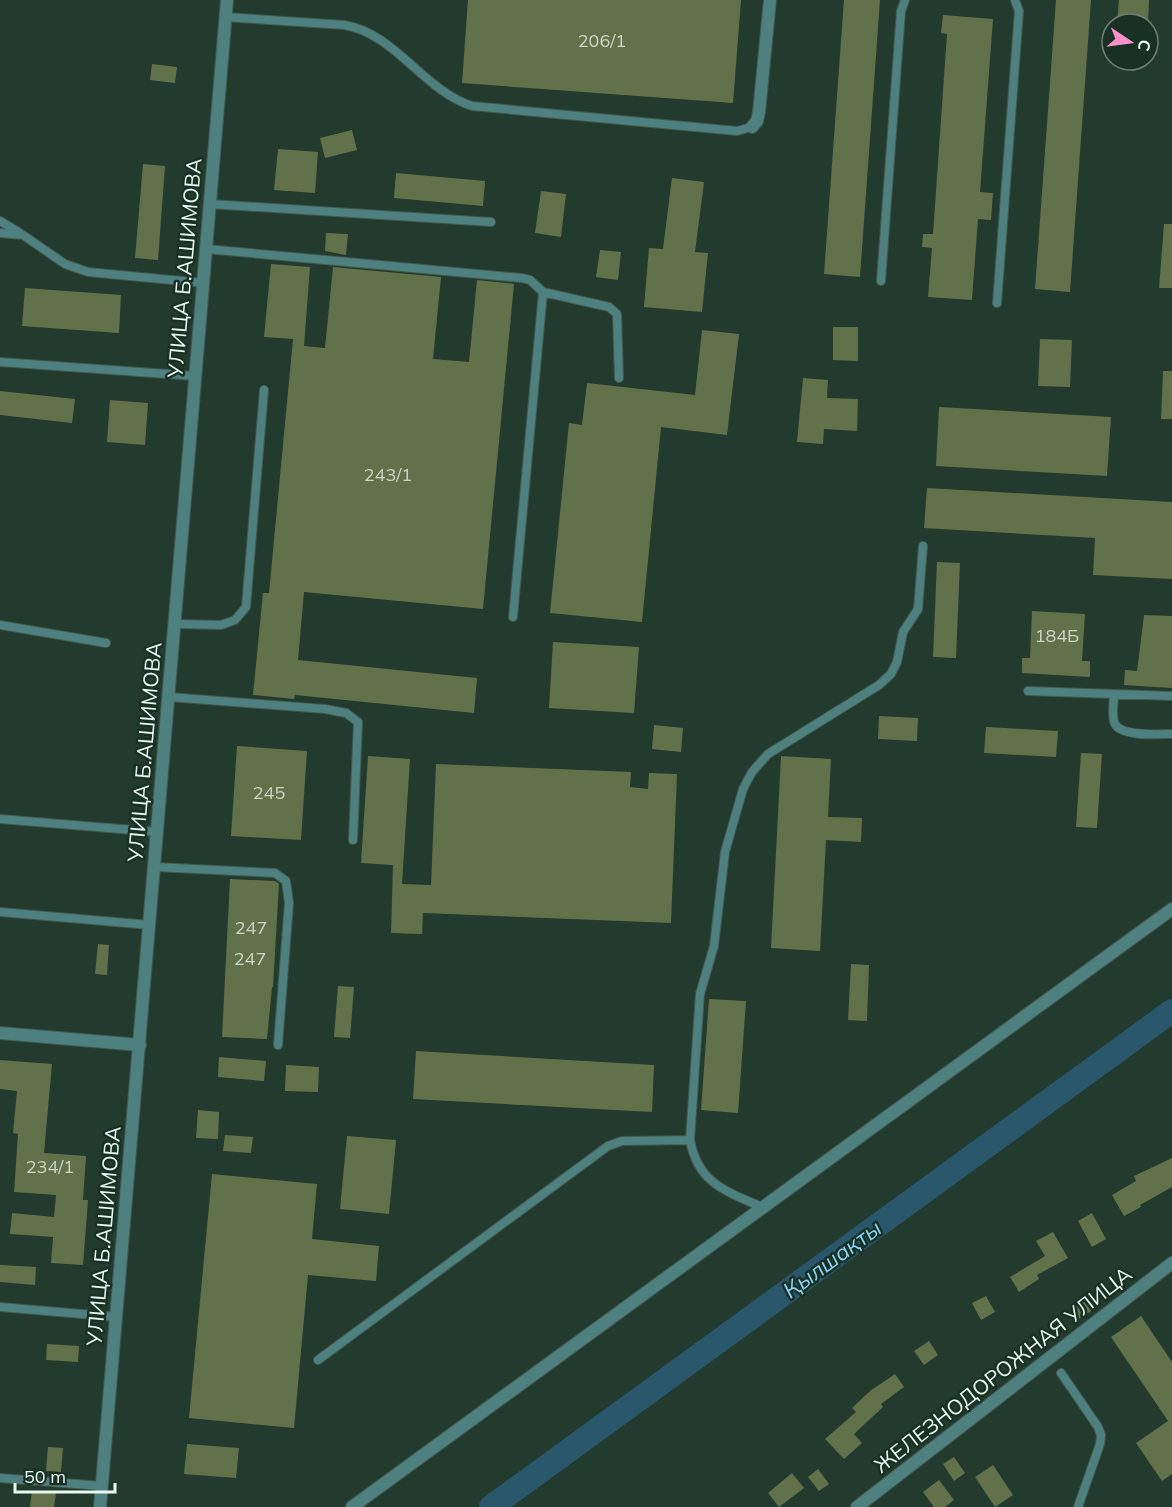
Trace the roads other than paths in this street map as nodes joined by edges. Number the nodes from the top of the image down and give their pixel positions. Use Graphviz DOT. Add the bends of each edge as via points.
graph roads {
  1 [pos="227,0"];
  2 [pos="770,0"];
  3 [pos="905,0"];
  4 [pos="1015,0"];
  5 [pos="225,17"];
  6 [pos="753,127"];
  7 [pos="210,204"];
  8 [pos="0,221"];
  9 [pos="491,222"];
  10 [pos="0,233"];
  11 [pos="23,235"];
  12 [pos="206,249"];
  13 [pos="881,281"];
  14 [pos="203,283"];
  15 [pos="543,292"];
  16 [pos="997,303"];
  17 [pos="0,362"];
  18 [pos="195,376"];
  19 [pos="619,378"];
  20 [pos="264,390"];
  21 [pos="923,546"];
  22 [pos="513,617"];
  23 [pos="175,624"];
  24 [pos="0,625"];
  25 [pos="106,643"];
  26 [pos="1028,691"];
  27 [pos="1114,694"];
  28 [pos="1172,696"];
  29 [pos="169,697"];
  30 [pos="1172,735"];
  31 [pos="0,819"];
  32 [pos="157,832"];
  33 [pos="352,840"];
  34 [pos="155,867"];
  35 [pos="1172,909"];
  36 [pos="0,912"];
  37 [pos="150,926"];
  38 [pos="0,1033"];
  39 [pos="140,1045"];
  40 [pos="278,1045"];
  41 [pos="690,1140"];
  42 [pos="762,1207"];
  43 [pos="1172,1263"];
  44 [pos="0,1307"];
  45 [pos="117,1317"];
  46 [pos="318,1360"];
  47 [pos="1061,1373"];
  48 [pos="0,1478"];
  49 [pos="102,1486"];
  50 [pos="100,1507"];
  51 [pos="352,1507"];
  52 [pos="857,1507"];
  53 [pos="1078,1507"];
  1 -- 5 [label="street, УЛИЦА Б.АШИМОВА"];
  2 -- 6 [label="street" via="759,112"];
  3 -- 13 [label="lane" via="901,11"];
  4 -- 16 [label="lane" via="1019,11"];
  5 -- 6 [label="lane" via="362,29 448,94 472,106 737,131"];
  5 -- 7 [label="street, УЛИЦА Б.АШИМОВА"];
  7 -- 9 [label="lane"];
  7 -- 12 [label="street, УЛИЦА Б.АШИМОВА"];
  8 -- 11 [label="lane"];
  10 -- 11 [label="lane"];
  11 -- 14 [label="lane" via="65,264 88,272"];
  12 -- 14 [label="street, УЛИЦА Б.АШИМОВА"];
  12 -- 15 [label="lane" via="522,278"];
  14 -- 18 [label="street, УЛИЦА Б.АШИМОВА"];
  15 -- 19 [label="lane" via="614,310"];
  15 -- 22 [label="lane"];
  17 -- 18 [label="lane"];
  18 -- 23 [label="street, УЛИЦА Б.АШИМОВА"];
  20 -- 23 [label="lane" via="246,607 235,620 221,625"];
  21 -- 41 [label="lane" via="918,609 903,632 891,674 768,754 743,789 725,852 714,946 700,994"];
  23 -- 29 [label="street, УЛИЦА Б.АШИМОВА"];
  24 -- 25 [label="lane"];
  26 -- 27 [label="lane"];
  27 -- 28 [label="lane"];
  27 -- 30 [label="lane" via="1114,717 1119,728"];
  29 -- 32 [label="street, УЛИЦА Б.АШИМОВА"];
  29 -- 33 [label="lane" via="346,712 358,722"];
  31 -- 32 [label="lane"];
  32 -- 34 [label="street, УЛИЦА Б.АШИМОВА"];
  34 -- 37 [label="street, УЛИЦА Б.АШИМОВА"];
  34 -- 40 [label="lane" via="275,873 286,881 288,903"];
  35 -- 42 [label="street"];
  36 -- 37 [label="lane"];
  37 -- 39 [label="street, УЛИЦА Б.АШИМОВА"];
  38 -- 39 [label="street"];
  39 -- 45 [label="street, УЛИЦА Б.АШИМОВА"];
  41 -- 42 [label="lane" via="699,1168 710,1179"];
  41 -- 46 [label="lane" via="622,1141 608,1146"];
  42 -- 51 [label="street"];
  43 -- 52 [label="street, ЖЕЛЕЗНОДОРОЖНАЯ УЛИЦА"];
  44 -- 45 [label="lane"];
  45 -- 49 [label="street, УЛИЦА Б.АШИМОВА"];
  47 -- 53 [label="lane" via="1101,1435"];
  48 -- 49 [label="lane"];
  49 -- 50 [label="street, УЛИЦА Б.АШИМОВА"];
}
